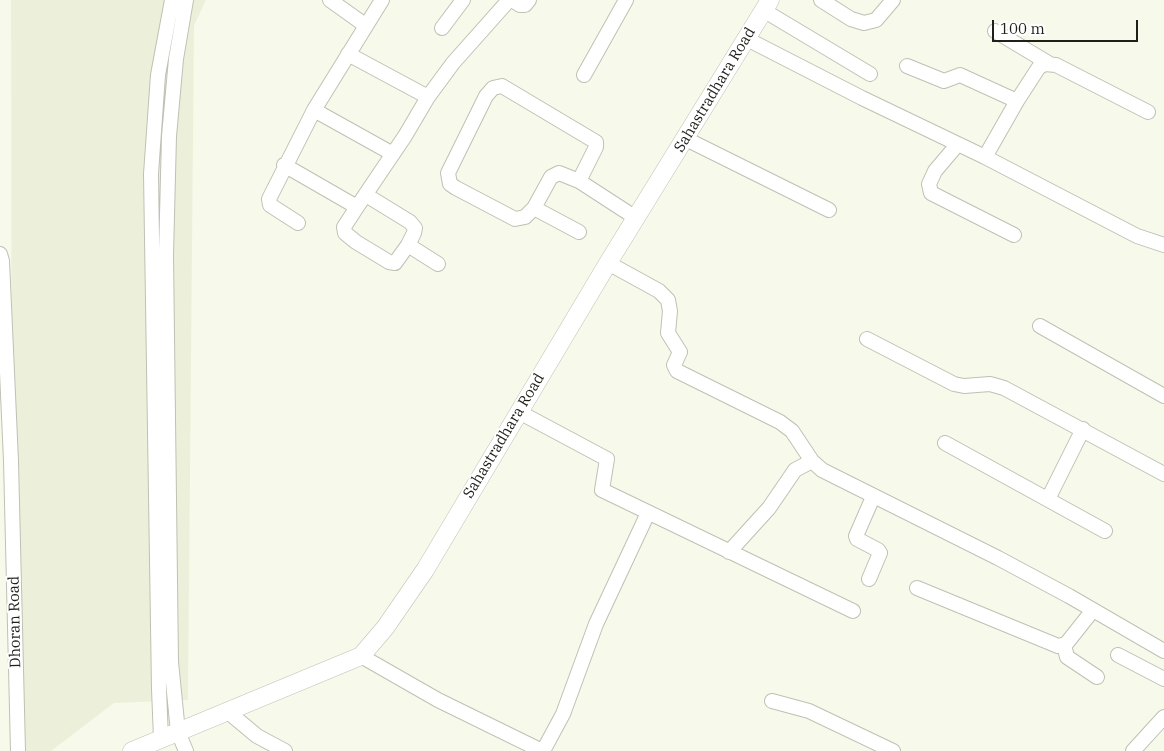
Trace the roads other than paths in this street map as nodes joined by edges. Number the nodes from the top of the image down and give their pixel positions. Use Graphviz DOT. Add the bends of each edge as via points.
graph roads {
  1 [pos="172,0"];
  2 [pos="186,0"];
  3 [pos="330,0"];
  4 [pos="382,0"];
  5 [pos="463,0"];
  6 [pos="510,0"];
  7 [pos="529,0"];
  8 [pos="626,0"];
  9 [pos="821,0"];
  10 [pos="894,0"];
  11 [pos="767,5"];
  12 [pos="365,26"];
  13 [pos="442,28"];
  14 [pos="995,32"];
  15 [pos="745,38"];
  16 [pos="348,54"];
  17 [pos="1050,64"];
  18 [pos="907,66"];
  19 [pos="584,74"];
  20 [pos="870,74"];
  21 [pos="158,81"];
  22 [pos="174,82"];
  23 [pos="428,97"];
  24 [pos="1017,100"];
  25 [pos="314,110"];
  26 [pos="1148,112"];
  27 [pos="686,139"];
  28 [pos="957,145"];
  29 [pos="393,154"];
  30 [pos="985,157"];
  31 [pos="284,165"];
  32 [pos="151,174"];
  33 [pos="167,175"];
  34 [pos="579,181"];
  35 [pos="366,195"];
  36 [pos="357,207"];
  37 [pos="534,208"];
  38 [pos="829,210"];
  39 [pos="636,218"];
  40 [pos="298,223"];
  41 [pos="579,232"];
  42 [pos="1014,235"];
  43 [pos="408,245"];
  44 [pos="1164,245"];
  45 [pos="0,254"];
  46 [pos="608,263"];
  47 [pos="438,264"];
  48 [pos="1040,326"];
  49 [pos="867,339"];
  50 [pos="1164,396"];
  51 [pos="519,412"];
  52 [pos="1083,429"];
  53 [pos="945,443"];
  54 [pos="5,460"];
  55 [pos="812,461"];
  56 [pos="1164,474"];
  57 [pos="873,497"];
  58 [pos="1048,499"];
  59 [pos="648,513"];
  60 [pos="1105,531"];
  61 [pos="6,546"];
  62 [pos="730,552"];
  63 [pos="869,580"];
  64 [pos="917,588"];
  65 [pos="1092,610"];
  66 [pos="853,611"];
  67 [pos="1064,646"];
  68 [pos="1164,651"];
  69 [pos="1118,655"];
  70 [pos="361,656"];
  71 [pos="1097,677"];
  72 [pos="1164,680"];
  73 [pos="772,701"];
  74 [pos="228,711"];
  75 [pos="1164,717"];
  76 [pos="178,732"];
  77 [pos="161,739"];
  78 [pos="523,747"];
  79 [pos="18,751"];
  80 [pos="132,751"];
  81 [pos="186,751"];
  82 [pos="285,751"];
  83 [pos="542,751"];
  84 [pos="893,751"];
  85 [pos="1133,751"];
  1 -- 21 [label="street"];
  2 -- 22 [label="street"];
  3 -- 12 [label="street"];
  4 -- 12 [label="street"];
  5 -- 13 [label="street"];
  6 -- 7 [label="street" via="520,5"];
  6 -- 23 [label="street" via="458,57"];
  8 -- 19 [label="street"];
  9 -- 10 [label="street" via="850,19 864,22 876,20"];
  11 -- 15 [label="main road, Sahastradhara Road"];
  11 -- 20 [label="street"];
  12 -- 16 [label="street"];
  14 -- 17 [label="street"];
  15 -- 27 [label="main road, Sahastradhara Road"];
  15 -- 28 [label="street"];
  16 -- 23 [label="street"];
  16 -- 25 [label="street"];
  17 -- 24 [label="street" via="1039,67"];
  17 -- 26 [label="street"];
  18 -- 24 [label="street" via="944,81 960,75"];
  21 -- 22 [label="street"];
  21 -- 32 [label="street"];
  22 -- 33 [label="street"];
  23 -- 29 [label="street"];
  24 -- 30 [label="street"];
  25 -- 29 [label="street"];
  25 -- 31 [label="street"];
  27 -- 38 [label="street"];
  27 -- 39 [label="main road, Sahastradhara Road"];
  28 -- 30 [label="street"];
  28 -- 42 [label="street" via="935,171 929,184 931,193"];
  29 -- 35 [label="street"];
  30 -- 44 [label="street" via="1137,236"];
  31 -- 36 [label="street"];
  31 -- 40 [label="street" via="269,201 270,205"];
  32 -- 33 [label="street"];
  32 -- 77 [label="street"];
  33 -- 76 [label="street" via="171,662"];
  34 -- 37 [label="street" via="563,174 554,175"];
  34 -- 37 [label="street" via="596,142 506,86 494,88 486,96 449,169 448,179 456,188 515,220"];
  34 -- 39 [label="street"];
  35 -- 36 [label="street"];
  35 -- 43 [label="street" via="413,224 414,233"];
  36 -- 43 [label="street" via="344,229 356,242 392,263 397,262"];
  37 -- 41 [label="street"];
  39 -- 46 [label="main road, Sahastradhara Road"];
  43 -- 47 [label="street"];
  45 -- 54 [label="street, Dhoran Road"];
  46 -- 51 [label="main road, Sahastradhara Road"];
  46 -- 55 [label="street" via="668,300 668,333 680,352 675,369 780,422 796,436"];
  48 -- 50 [label="street"];
  49 -- 52 [label="street" via="948,381 964,386 998,385"];
  51 -- 59 [label="street" via="607,459 602,490"];
  51 -- 70 [label="main road, Sahastradhara Road" via="405,601"];
  52 -- 56 [label="street"];
  52 -- 58 [label="street"];
  53 -- 58 [label="street"];
  54 -- 61 [label="street, Dhoran Road"];
  55 -- 57 [label="street" via="822,470"];
  55 -- 62 [label="street" via="795,470 769,508"];
  57 -- 63 [label="street" via="856,536 880,553"];
  57 -- 65 [label="street" via="935,526"];
  58 -- 60 [label="street"];
  59 -- 62 [label="street"];
  59 -- 83 [label="street" via="596,624 563,714"];
  61 -- 79 [label="street, Dhoran Road"];
  62 -- 66 [label="street"];
  64 -- 67 [label="street" via="1054,645"];
  65 -- 67 [label="street"];
  65 -- 68 [label="street"];
  67 -- 71 [label="street" via="1068,657"];
  69 -- 72 [label="street"];
  70 -- 74 [label="main road, Sahastradhara Road"];
  70 -- 78 [label="street"];
  73 -- 84 [label="street" via="809,711"];
  74 -- 76 [label="main road, Sahastradhara Road"];
  74 -- 82 [label="street" via="257,736"];
  75 -- 85 [label="street"];
  76 -- 77 [label="main road, Sahastradhara Road"];
  76 -- 81 [label="street"];
  77 -- 80 [label="main road, Sahastradhara Road"];
  78 -- 83 [label="street"];
}
